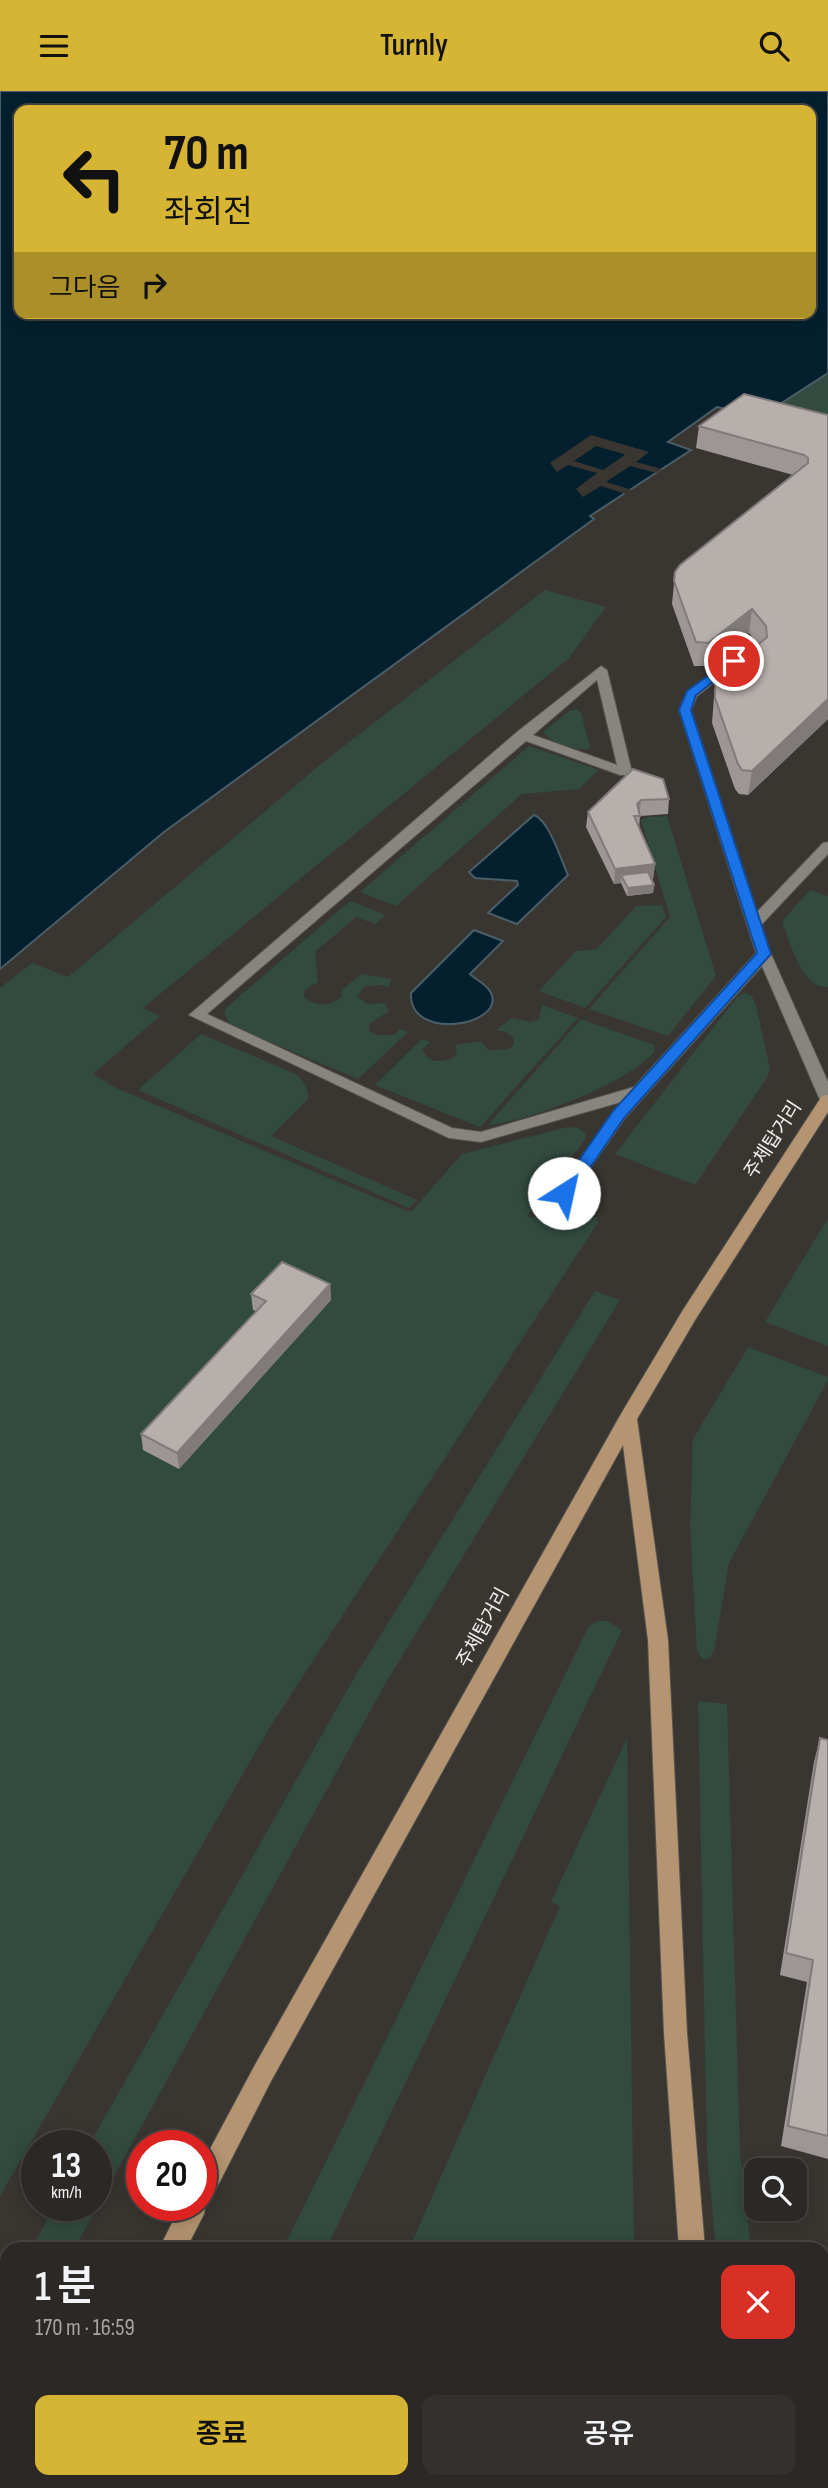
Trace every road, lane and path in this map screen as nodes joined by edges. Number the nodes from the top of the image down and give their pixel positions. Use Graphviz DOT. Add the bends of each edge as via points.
graph roads {
  1 [pos="734,661"];
  2 [pos="522,735"];
  3 [pos="828,846"];
  4 [pos="754,925"];
  5 [pos="764,954"];
  6 [pos="643,1090"];
  7 [pos="828,1100"];
  8 [pos="564,1193"];
  9 [pos="628,1419"];
  10 [pos="217,2161"];
  11 [pos="187,2221"];
  12 [pos="176,2242"];
  13 [pos="691,2242"];
  1 -- 4 [label="lane" via="691,694 685,710"];
  2 -- 2 [label="lane" via="601,670 625,772 561,749"];
  2 -- 6 [label="lane" via="197,1015 449,1133 481,1137"];
  3 -- 4 [label="lane"];
  4 -- 5 [label="lane"];
  5 -- 6 [label="lane"];
  5 -- 7 [label="lane"];
  6 -- 8 [label="lane" via="619,1114"];
  7 -- 9 [label="main road, 주체탑거리"];
  9 -- 10 [label="main road, 주체탑거리"];
  9 -- 13 [label="main road" via="660,1669 682,2159"];
  11 -- 12 [label="main road"];
}
